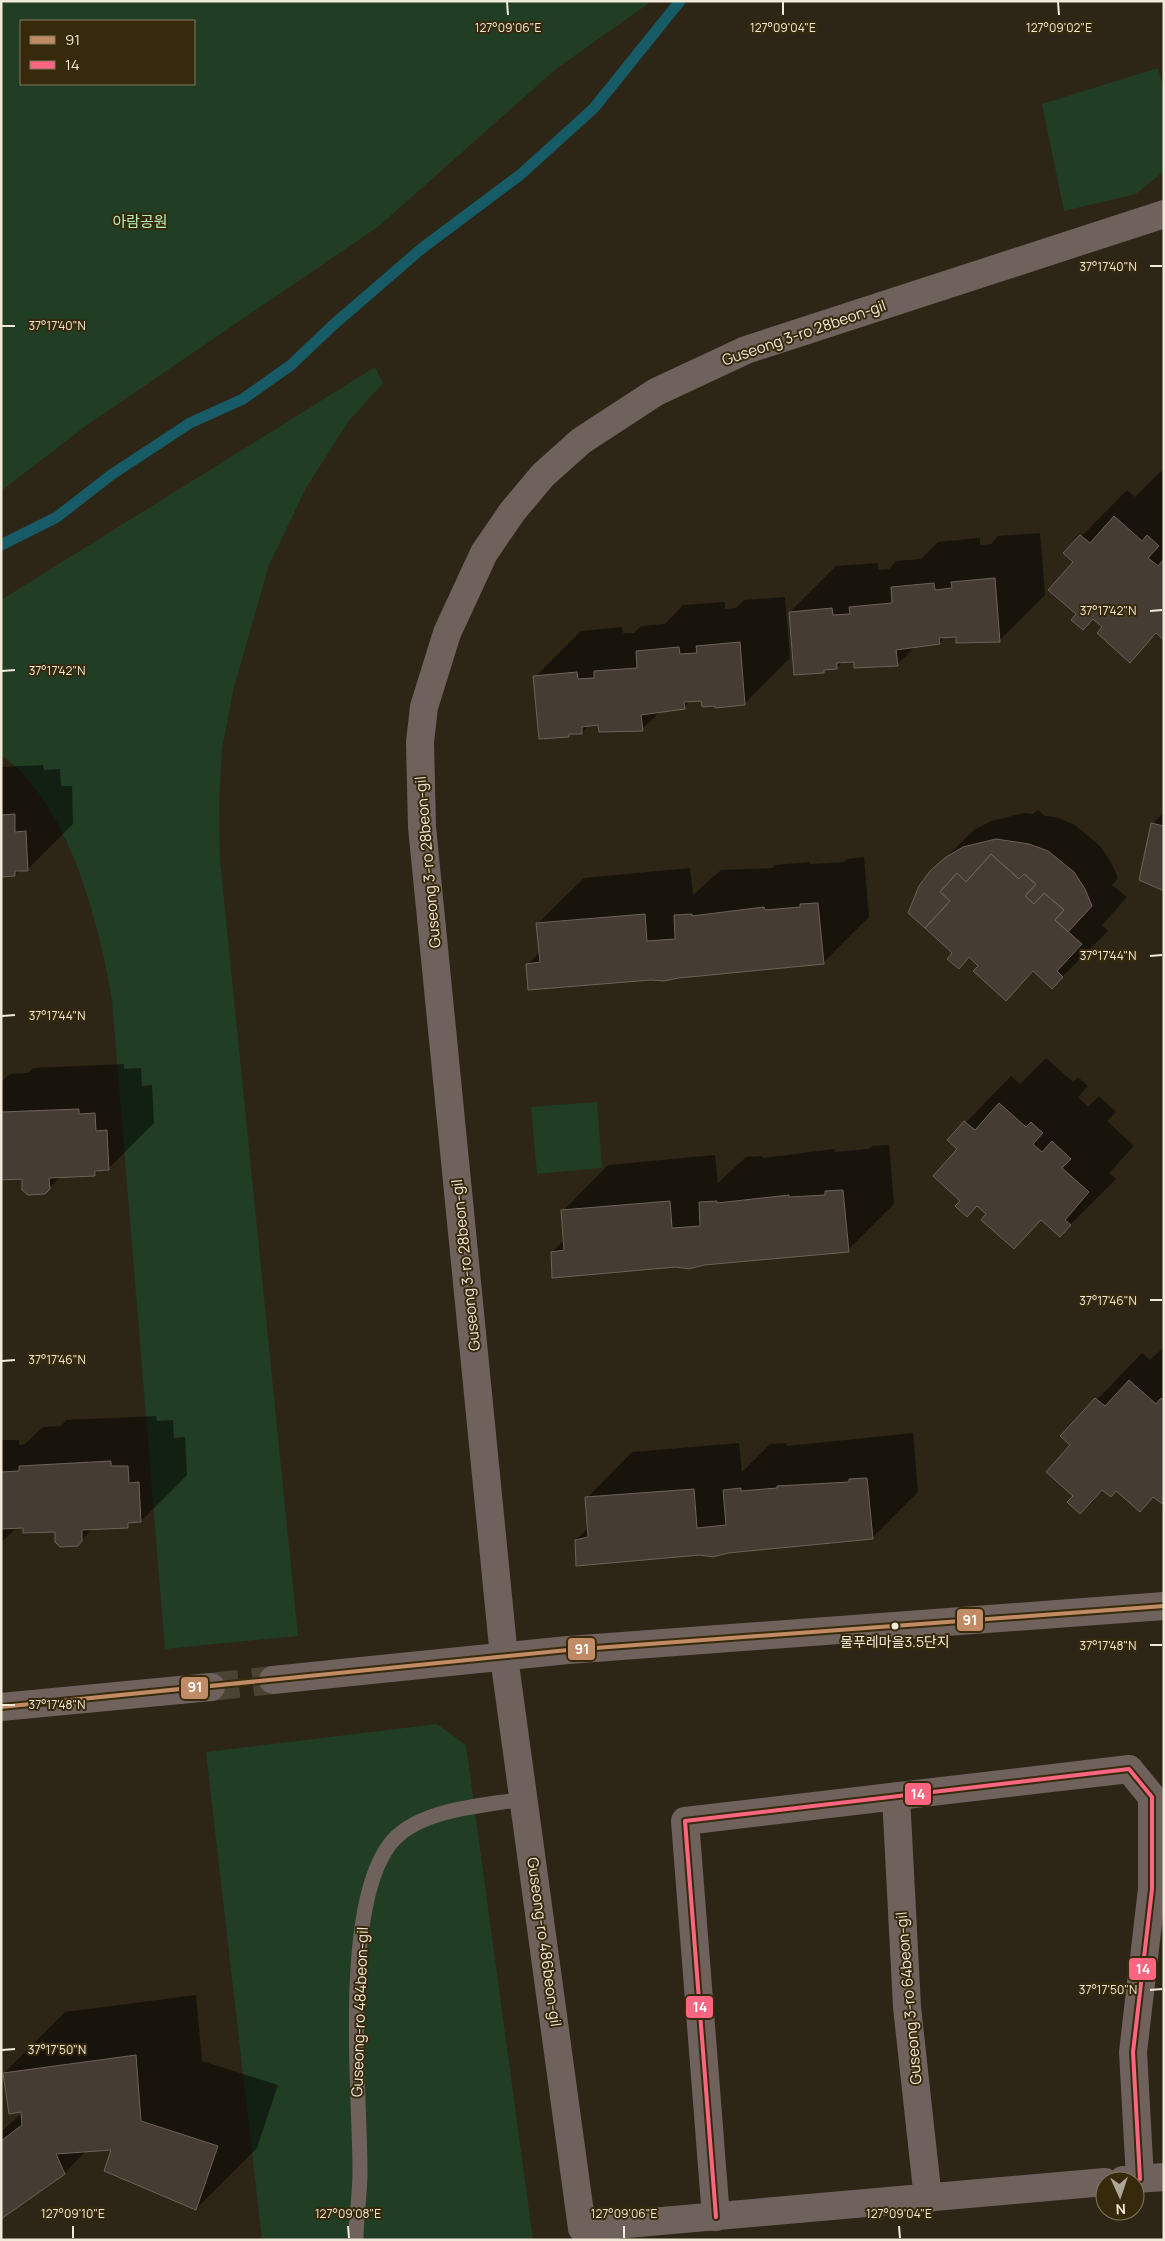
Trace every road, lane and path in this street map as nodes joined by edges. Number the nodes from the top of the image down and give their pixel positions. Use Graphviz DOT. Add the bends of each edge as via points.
graph roads {
  1 [pos="1164,214"];
  2 [pos="1164,1606"];
  3 [pos="504,1657"];
  4 [pos="273,1680"];
  5 [pos="212,1686"];
  6 [pos="1,1707"];
  7 [pos="896,1796"];
  8 [pos="523,1799"];
  9 [pos="1140,2171"];
  10 [pos="1095,2183"];
  11 [pos="928,2199"];
  12 [pos="716,2217"];
  13 [pos="583,2234"];
  14 [pos="356,2240"];
  1 -- 3 [label="street, Guseong 3-ro 28beon-gil" via="746,350 656,392 582,441 543,474 484,553 464,594 434,669 424,707 420,788"];
  2 -- 3 [label="street"];
  3 -- 4 [label="street"];
  3 -- 8 [label="street, Guseong-ro 486beon-gil"];
  5 -- 6 [label="street"];
  7 -- 9 [label="street" via="1129,1769 1152,1797 1152,1888 1133,2052"];
  7 -- 11 [label="street, Guseong 3-ro 64beon-gil" via="907,2007"];
  7 -- 12 [label="street" via="684,1821"];
  8 -- 13 [label="street, Guseong-ro 486beon-gil"];
  8 -- 14 [label="lane, Guseong-ro 484beon-gil" via="445,1813 412,1825 390,1844 377,1866 360,1934 357,2036 360,2173"];
  10 -- 11 [label="street"];
  11 -- 12 [label="street"];
  12 -- 13 [label="street"];
}
